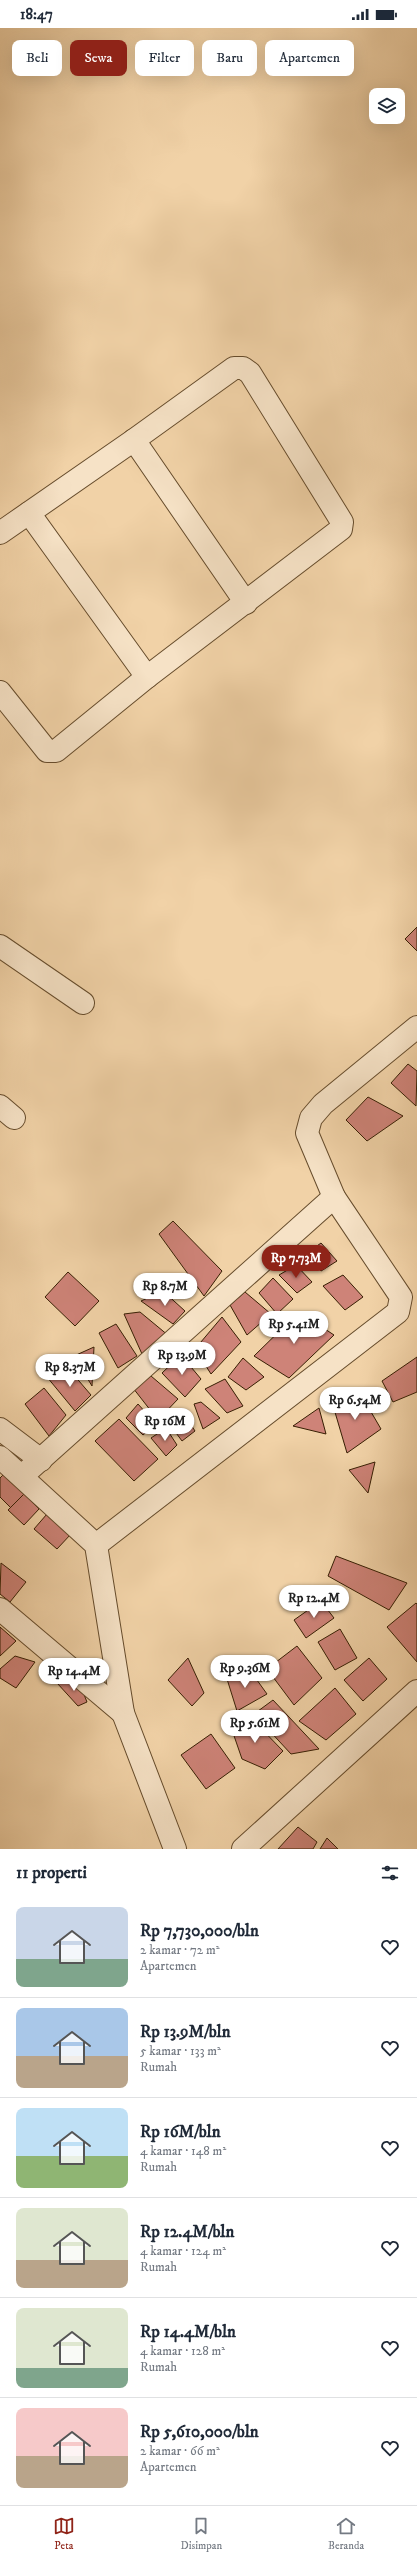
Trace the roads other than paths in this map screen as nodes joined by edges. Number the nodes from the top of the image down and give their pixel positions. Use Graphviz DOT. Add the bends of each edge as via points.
graph roads {
  1 [pos="134,440"];
  2 [pos="29,513"];
  3 [pos="0,533"];
  4 [pos="246,603"];
  5 [pos="147,677"];
  6 [pos="0,692"];
  7 [pos="0,946"];
  8 [pos="83,1003"];
  9 [pos="417,1027"];
  10 [pos="334,1197"];
  11 [pos="0,1429"];
  12 [pos="0,1457"];
  13 [pos="41,1460"];
  14 [pos="22,1476"];
  15 [pos="96,1545"];
  16 [pos="0,1609"];
  17 [pos="417,1691"];
  18 [pos="123,1714"];
  19 [pos="175,1849"];
  20 [pos="243,1849"];
  1 -- 2 [label="street"];
  1 -- 4 [label="street"];
  1 -- 4 [label="street" via="234,368 242,368 250,373 342,522 341,529"];
  2 -- 3 [label="street"];
  2 -- 5 [label="street"];
  4 -- 5 [label="street"];
  5 -- 6 [label="street" via="60,749 50,752"];
  7 -- 8 [label="street"];
  9 -- 10 [label="street" via="323,1104 311,1118 307,1133"];
  10 -- 13 [label="street"];
  10 -- 15 [label="street" via="401,1297 398,1312"];
  11 -- 13 [label="street"];
  12 -- 14 [label="street"];
  13 -- 14 [label="street"];
  14 -- 15 [label="street"];
  15 -- 18 [label="street"];
  16 -- 18 [label="street"];
  17 -- 20 [label="street"];
  18 -- 19 [label="street"];
}
